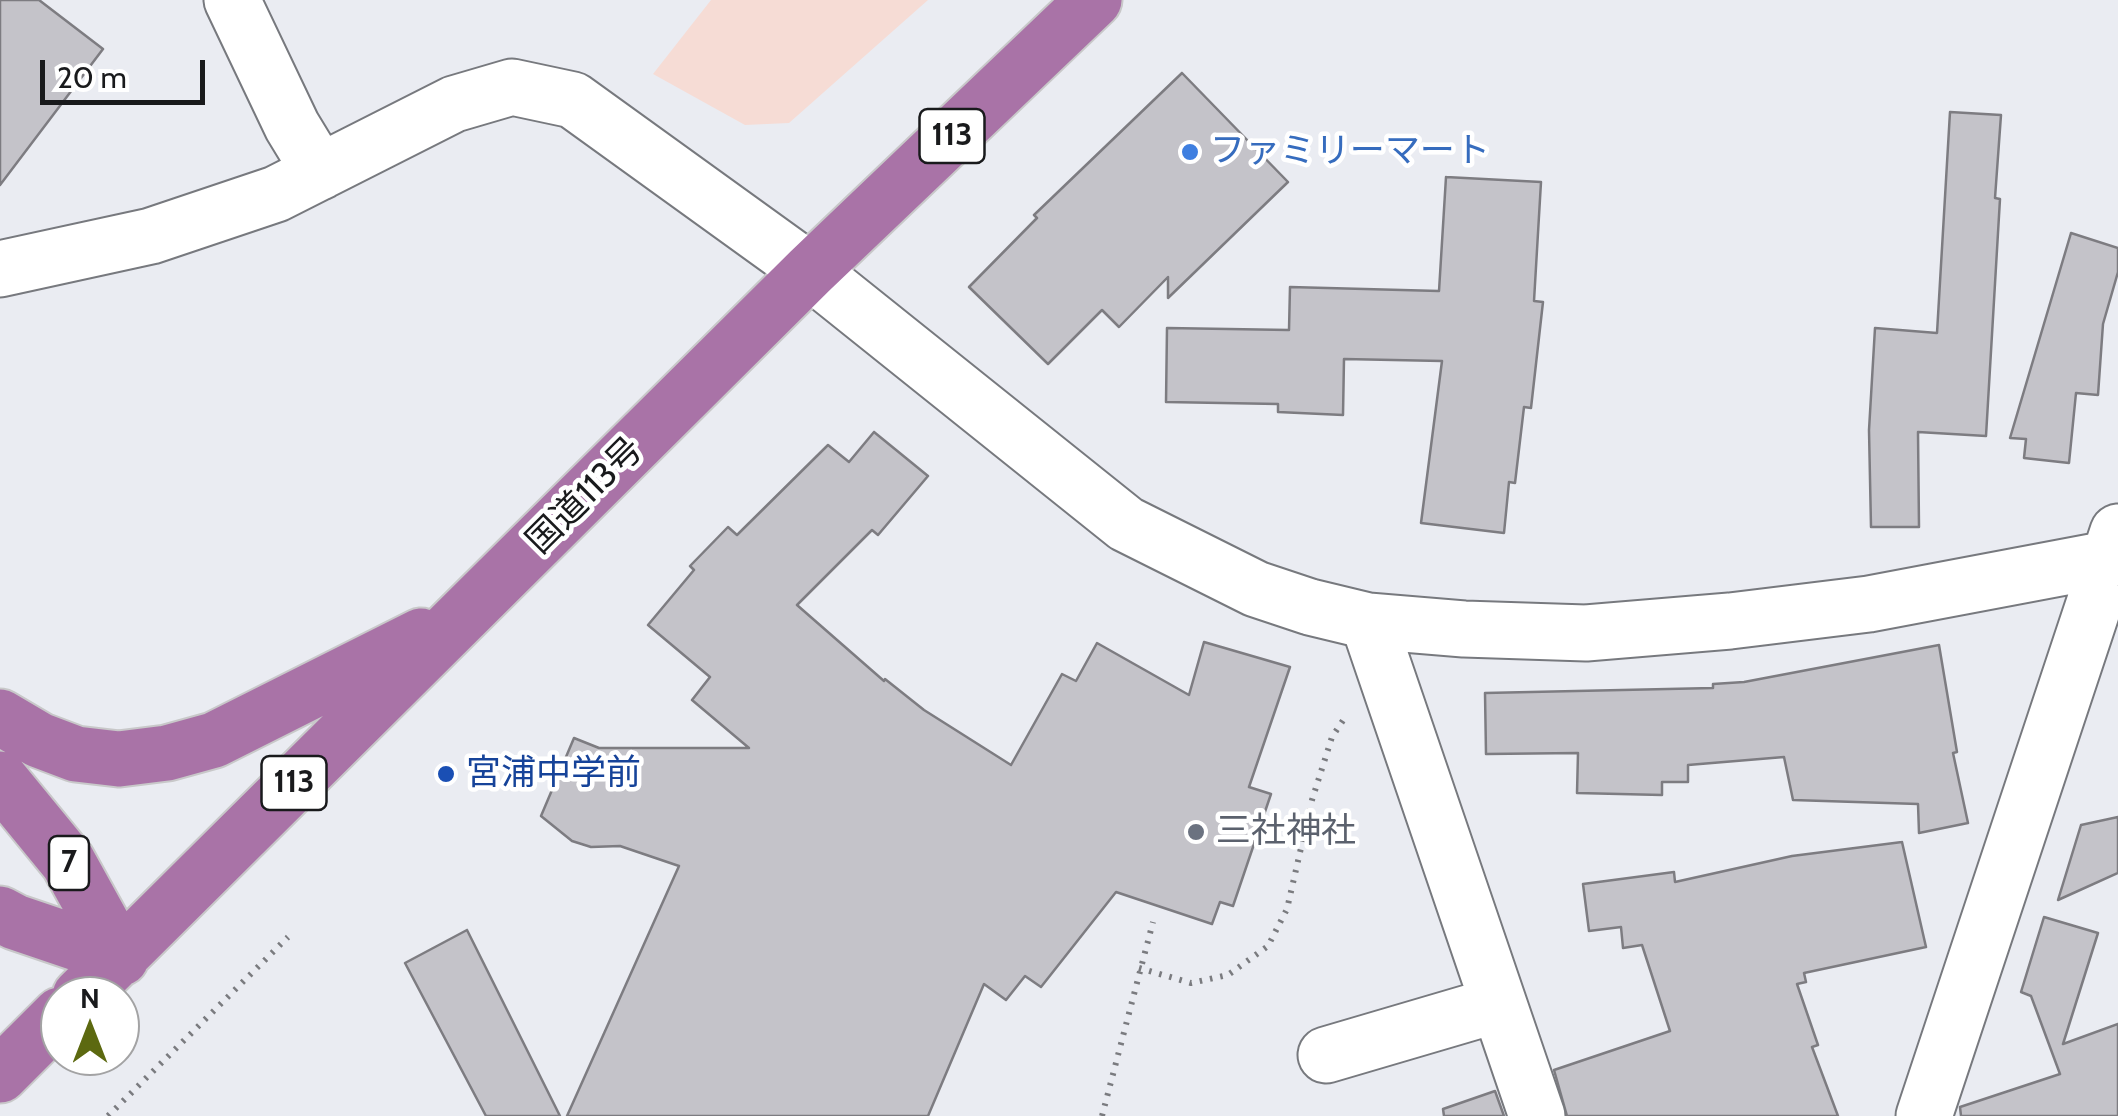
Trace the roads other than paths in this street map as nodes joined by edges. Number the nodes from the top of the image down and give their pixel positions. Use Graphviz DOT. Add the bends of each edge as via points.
graph roads {
  1 [pos="232,0"];
  2 [pos="1094,0"];
  3 [pos="320,172"];
  4 [pos="0,269"];
  5 [pos="810,272"];
  6 [pos="2115,550"];
  7 [pos="469,612"];
  8 [pos="1368,621"];
  9 [pos="0,717"];
  10 [pos="0,779"];
  11 [pos="0,914"];
  12 [pos="121,958"];
  13 [pos="102,976"];
  14 [pos="1496,1005"];
  15 [pos="40,1035"];
  16 [pos="1326,1056"];
  17 [pos="0,1075"];
  18 [pos="1537,1116"];
  19 [pos="1924,1116"];
  1 -- 3 [label="street"];
  2 -- 5 [label="highway, 国道113号 / 113"];
  3 -- 4 [label="street" via="151,236"];
  3 -- 5 [label="street" via="454,104 512,87 539,90 573,100"];
  5 -- 7 [label="highway, 国道113号 / 113"];
  5 -- 8 [label="street" via="1126,524 1256,588"];
  6 -- 8 [label="street" via="1869,604 1622,630"];
  6 -- 19 [label="street"];
  7 -- 9 [label="highway" via="214,740 168,753 120,760 76,754"];
  7 -- 12 [label="highway, 国道113号 / 113"];
  8 -- 14 [label="street"];
  10 -- 12 [label="highway, 7" via="68,862"];
  11 -- 12 [label="highway, 7"];
  12 -- 13 [label="highway, 国道113号 / 113"];
  14 -- 16 [label="street"];
  14 -- 18 [label="street"];
  15 -- 17 [label="highway"];
}
